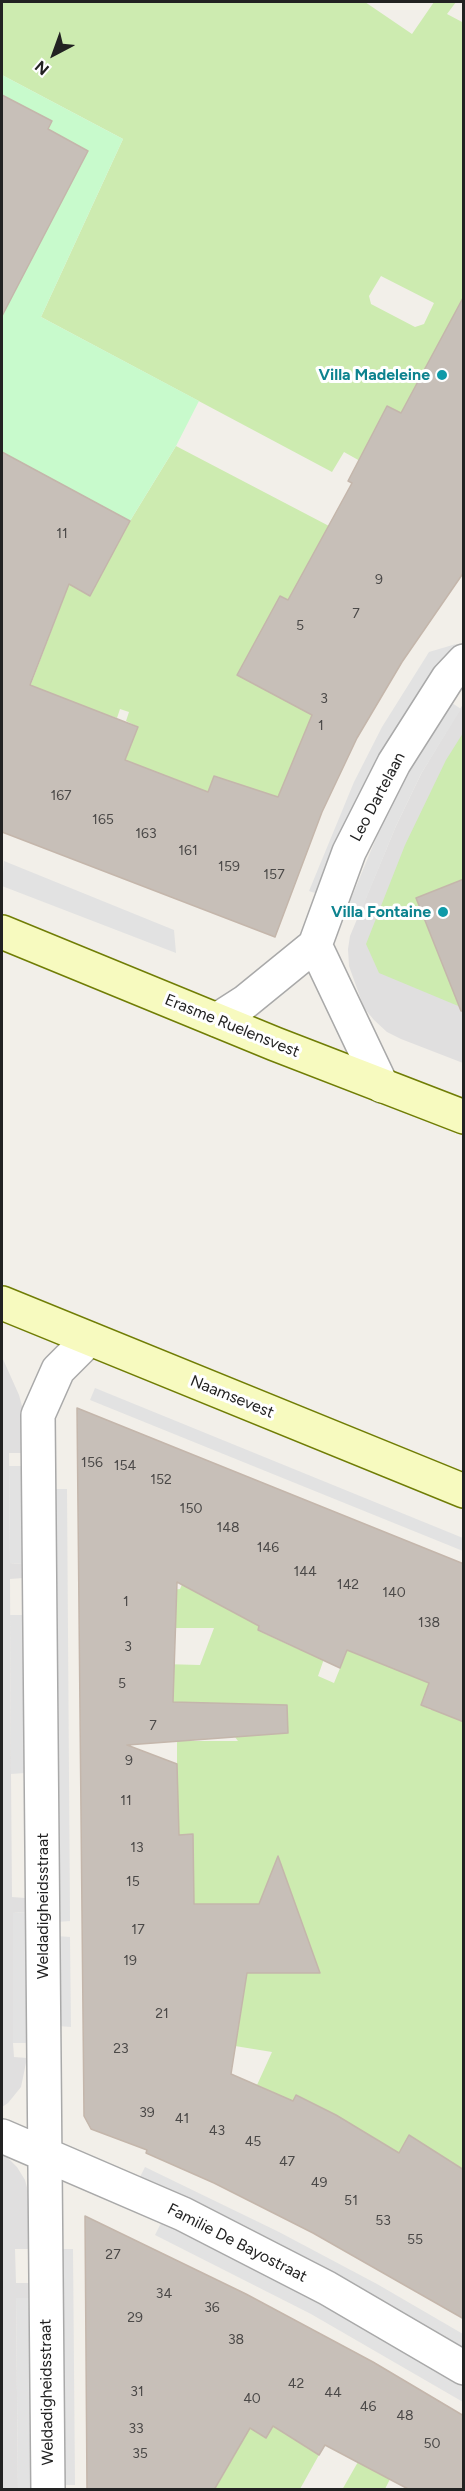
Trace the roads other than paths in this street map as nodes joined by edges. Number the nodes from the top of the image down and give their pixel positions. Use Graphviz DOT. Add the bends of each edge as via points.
graph roads {
  1 [pos="464,661"];
  2 [pos="2,932"];
  3 [pos="315,945"];
  4 [pos="216,1020"];
  5 [pos="382,1086"];
  6 [pos="464,1117"];
  7 [pos="2,1303"];
  8 [pos="89,1340"];
  9 [pos="464,1491"];
  10 [pos="2,2136"];
  11 [pos="45,2155"];
  12 [pos="464,2368"];
  13 [pos="48,2490"];
  1 -- 3 [label="street, Leo Dartelaan" via="448,678 394,763 349,852"];
  2 -- 4 [label="main road, Erasme Ruelensvest"];
  3 -- 4 [label="street"];
  3 -- 5 [label="street"];
  4 -- 5 [label="main road, Erasme Ruelensvest"];
  5 -- 6 [label="main road, Erasme Ruelensvest"];
  7 -- 8 [label="main road, Naamsevest"];
  8 -- 9 [label="main road, Naamsevest"];
  8 -- 11 [label="street, Weldadigheidsstraat" via="63,1362 38,1415"];
  10 -- 11 [label="street, Familie De Bayostraat"];
  11 -- 12 [label="street, Familie De Bayostraat" via="193,2220 327,2288"];
  11 -- 13 [label="street, Weldadigheidsstraat"];
}
